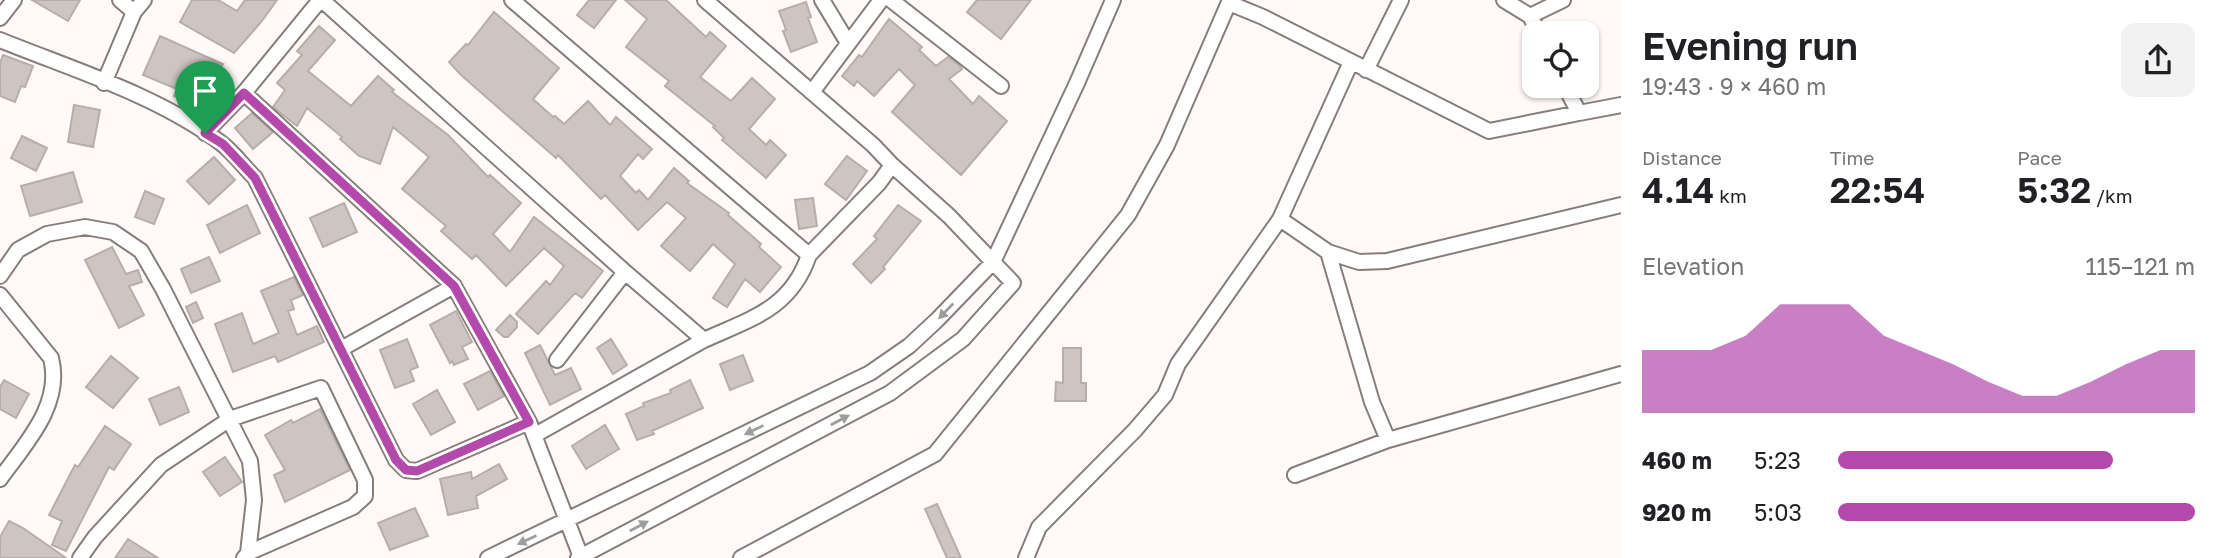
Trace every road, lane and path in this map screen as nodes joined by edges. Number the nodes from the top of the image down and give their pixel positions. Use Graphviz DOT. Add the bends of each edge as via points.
graph roads {
  1 [pos="14,0"];
  2 [pos="120,0"];
  3 [pos="144,0"];
  4 [pos="321,0"];
  5 [pos="512,0"];
  6 [pos="705,0"];
  7 [pos="822,0"];
  8 [pos="881,0"];
  9 [pos="891,0"];
  10 [pos="1113,0"];
  11 [pos="1401,0"];
  12 [pos="1504,0"];
  13 [pos="1563,0"];
  14 [pos="1230,1"];
  15 [pos="134,12"];
  16 [pos="1530,16"];
  17 [pos="0,18"];
  18 [pos="1533,21"];
  19 [pos="0,40"];
  20 [pos="848,43"];
  21 [pos="1351,62"];
  22 [pos="1366,70"];
  23 [pos="104,83"];
  24 [pos="1001,86"];
  25 [pos="812,92"];
  26 [pos="244,93"];
  27 [pos="1571,98"];
  28 [pos="1621,105"];
  29 [pos="1579,113"];
  30 [pos="205,133"];
  31 [pos="892,165"];
  32 [pos="1621,205"];
  33 [pos="1280,219"];
  34 [pos="1328,252"];
  35 [pos="809,256"];
  36 [pos="993,262"];
  37 [pos="625,272"];
  38 [pos="0,276"];
  39 [pos="454,286"];
  40 [pos="0,295"];
  41 [pos="704,340"];
  42 [pos="341,349"];
  43 [pos="557,360"];
  44 [pos="1621,374"];
  45 [pos="230,419"];
  46 [pos="532,429"];
  47 [pos="1388,440"];
  48 [pos="1295,475"];
  49 [pos="0,479"];
  50 [pos="566,521"];
  51 [pos="246,556"];
  52 [pos="580,557"];
  53 [pos="80,558"];
  54 [pos="488,558"];
  55 [pos="741,558"];
  56 [pos="1026,558"];
  1 -- 17 [label="street"];
  2 -- 15 [label="street"];
  3 -- 15 [label="street"];
  4 -- 26 [label="street"];
  4 -- 37 [label="street"];
  5 -- 35 [label="street"];
  6 -- 25 [label="street"];
  7 -- 20 [label="street"];
  8 -- 20 [label="street"];
  9 -- 24 [label="street"];
  10 -- 36 [label="street"];
  11 -- 22 [label="street"];
  12 -- 16 [label="street"];
  13 -- 16 [label="street"];
  14 -- 21 [label="street"];
  14 -- 55 [label="street" via="1167,145 1128,215 935,454"];
  15 -- 23 [label="street"];
  16 -- 18 [label="street"];
  19 -- 23 [label="street"];
  20 -- 25 [label="street"];
  21 -- 22 [label="street"];
  21 -- 33 [label="street"];
  22 -- 29 [label="street" via="1489,131"];
  23 -- 30 [label="street"];
  25 -- 31 [label="street"];
  26 -- 30 [label="street"];
  26 -- 39 [label="street"];
  27 -- 29 [label="street"];
  28 -- 29 [label="street"];
  30 -- 42 [label="street" via="223,144 255,178"];
  31 -- 35 [label="street"];
  31 -- 36 [label="street"];
  32 -- 34 [label="street" via="1387,261 1359,262"];
  33 -- 34 [label="street"];
  33 -- 56 [label="street" via="1178,364 1166,395 1039,527"];
  34 -- 47 [label="street" via="1372,402"];
  35 -- 41 [label="street" via="793,288 771,309"];
  36 -- 50 [label="street, one-way" via="909,346 870,373"];
  52 -- 36 [label="street, one-way" via="890,393 963,339 1013,283"];
  37 -- 41 [label="street"];
  37 -- 43 [label="street"];
  38 -- 45 [label="street" via="18,250 47,234 85,227 113,232 141,251"];
  39 -- 42 [label="street"];
  39 -- 46 [label="street"];
  40 -- 49 [label="street" via="51,358 54,388 41,421"];
  41 -- 46 [label="street"];
  42 -- 46 [label="street" via="396,460 406,470 417,471"];
  44 -- 47 [label="street"];
  45 -- 51 [label="street" via="250,461 254,500"];
  45 -- 51 [label="street" via="321,388 365,480 365,496 353,507"];
  45 -- 53 [label="street" via="161,465"];
  46 -- 50 [label="street"];
  47 -- 48 [label="street"];
  50 -- 52 [label="street"];
  50 -- 54 [label="street, one-way"];
}
